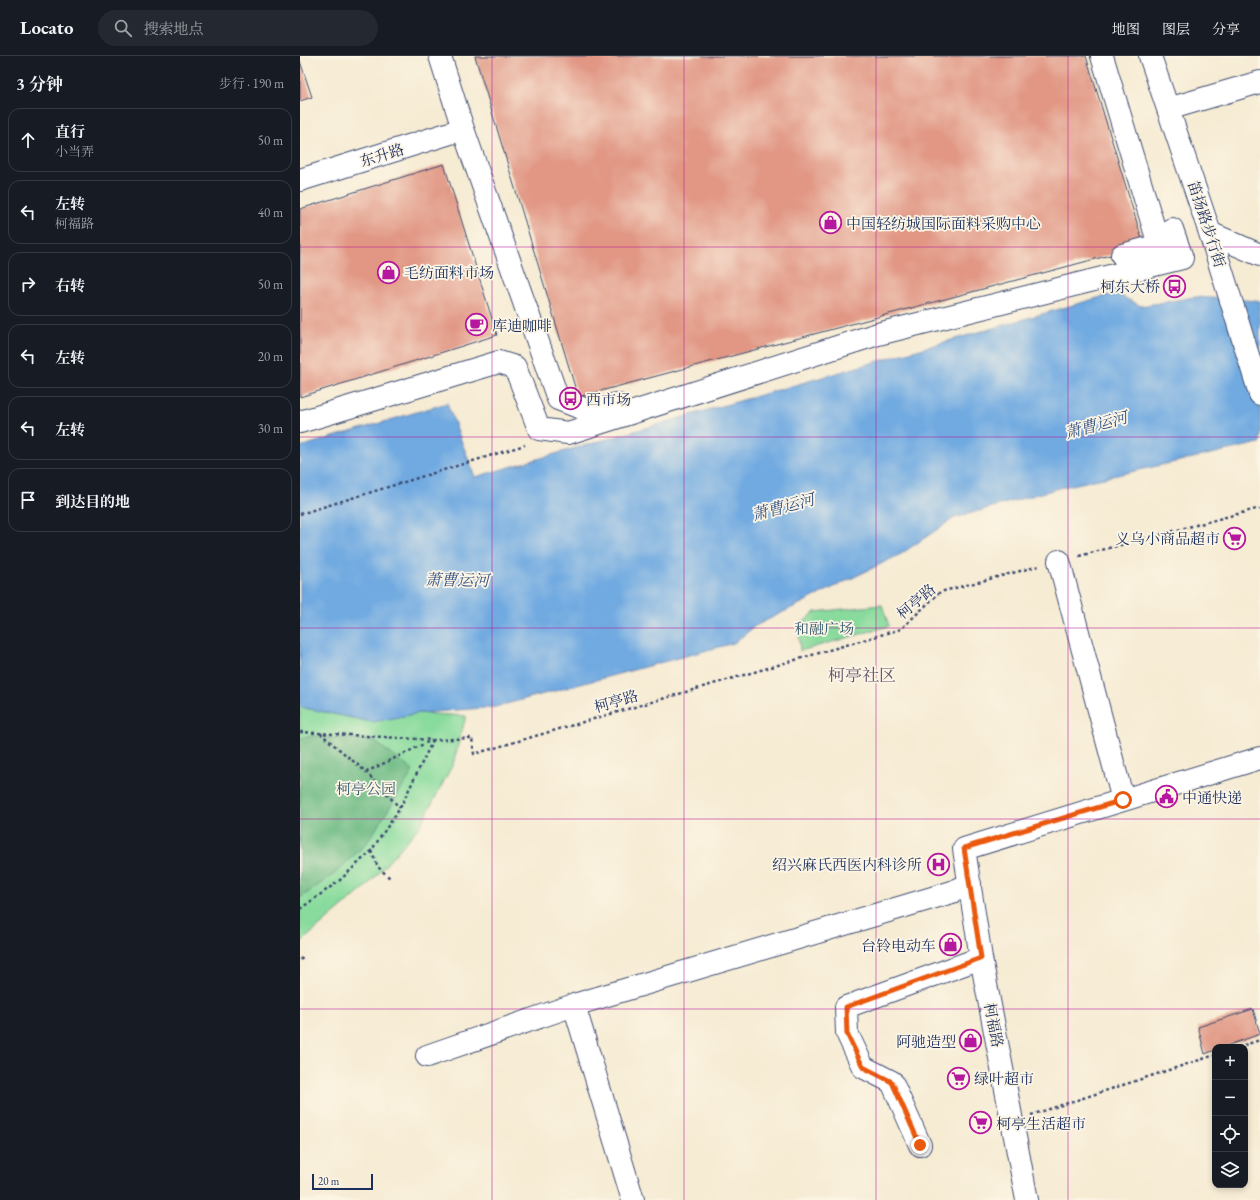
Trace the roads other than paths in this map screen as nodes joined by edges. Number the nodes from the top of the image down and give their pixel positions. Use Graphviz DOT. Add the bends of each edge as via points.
graph roads {
  1 [pos="440,56"];
  2 [pos="1102,56"];
  3 [pos="1150,56"];
  4 [pos="1260,82"];
  5 [pos="1168,109"];
  6 [pos="463,129"];
  7 [pos="300,180"];
  8 [pos="1172,229"];
  9 [pos="1210,233"];
  10 [pos="1122,255"];
  11 [pos="1260,255"];
  12 [pos="1260,394"];
  13 [pos="625,402"];
  14 [pos="300,422"];
  15 [pos="1059,561"];
  16 [pos="1260,758"];
  17 [pos="1123,800"];
  18 [pos="970,884"];
  19 [pos="981,958"];
  20 [pos="574,1005"];
  21 [pos="427,1056"];
  22 [pos="920,1145"];
  23 [pos="633,1200"];
  24 [pos="1027,1200"];
  1 -- 6 [label="street"];
  2 -- 10 [label="street" via="1159,245"];
  3 -- 5 [label="street, 笛扬路步行街"];
  4 -- 5 [label="street"];
  5 -- 9 [label="street, 笛扬路步行街"];
  6 -- 7 [label="street, 东升路"];
  6 -- 13 [label="street" via="558,399 589,411"];
  8 -- 14 [label="street" via="1182,258 878,334 568,433 539,429 515,367 499,362"];
  9 -- 11 [label="street"];
  9 -- 12 [label="street, 笛扬路步行街"];
  15 -- 17 [label="street"];
  16 -- 17 [label="street"];
  17 -- 18 [label="street, 柯福路" via="964,848"];
  18 -- 19 [label="street, 柯福路"];
  18 -- 20 [label="street" via="952,892"];
  19 -- 22 [label="street" via="846,1007 847,1034 863,1067 892,1082"];
  19 -- 24 [label="street, 柯福路"];
  20 -- 21 [label="street"];
  20 -- 23 [label="street"];
}
